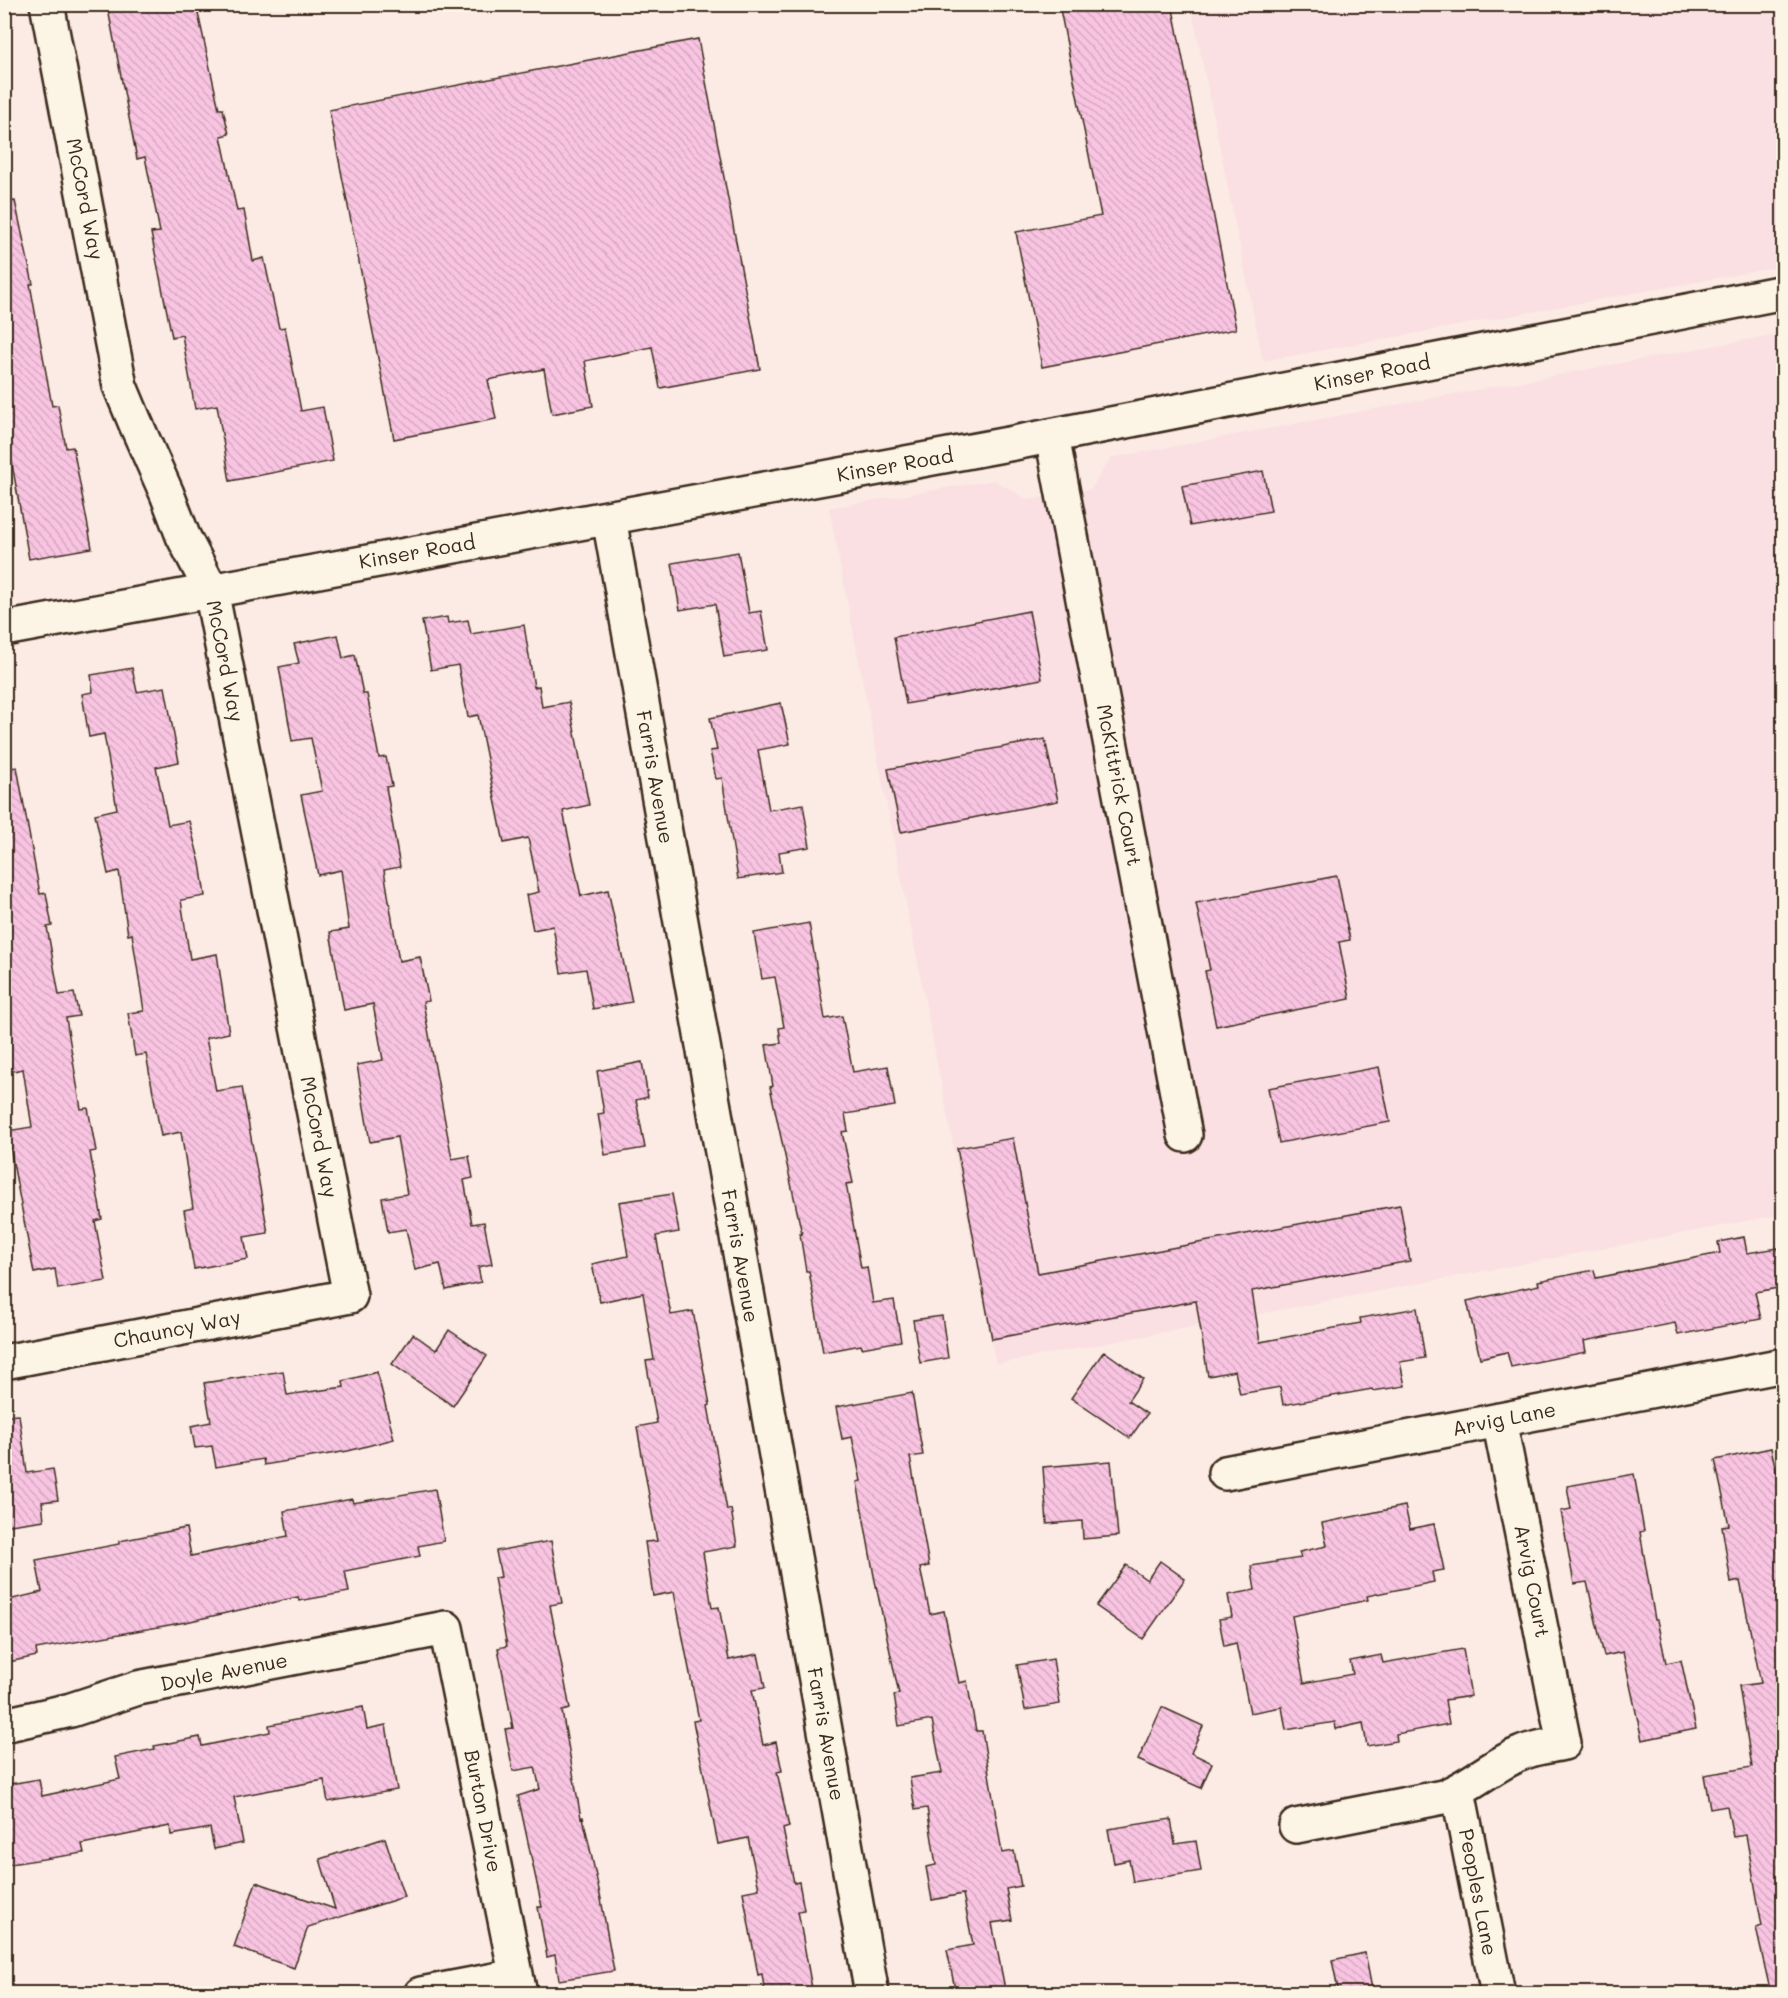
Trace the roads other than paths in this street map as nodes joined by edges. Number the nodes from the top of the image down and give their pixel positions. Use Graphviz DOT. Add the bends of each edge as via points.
graph roads {
  1 [pos="47,4"];
  2 [pos="1784,292"];
  3 [pos="1052,436"];
  4 [pos="609,518"];
  5 [pos="211,590"];
  6 [pos="4,629"];
  7 [pos="1185,1135"];
  8 [pos="350,1296"];
  9 [pos="4,1362"];
  10 [pos="1784,1365"];
  11 [pos="1499,1420"];
  12 [pos="1225,1473"];
  13 [pos="446,1628"];
  14 [pos="4,1725"];
  15 [pos="1458,1791"];
  16 [pos="1296,1826"];
  17 [pos="518,1985"];
  18 [pos="421,1994"];
  19 [pos="872,1994"];
  20 [pos="1498,1994"];
  1 -- 5 [label="street, McCord Way" via="120,386 183,536"];
  2 -- 3 [label="street, Kinser Road"];
  3 -- 4 [label="street, Kinser Road"];
  3 -- 7 [label="street, McKittrick Court"];
  4 -- 5 [label="street, Kinser Road"];
  4 -- 19 [label="street, Farris Avenue"];
  5 -- 6 [label="street, Kinser Road"];
  5 -- 8 [label="street, McCord Way"];
  8 -- 9 [label="street, Chauncy Way"];
  10 -- 11 [label="street, Arvig Lane"];
  11 -- 12 [label="street, Arvig Lane"];
  11 -- 15 [label="street, Arvig Court" via="1564,1743 1523,1752"];
  13 -- 14 [label="street, Doyle Avenue" via="138,1688 71,1710"];
  13 -- 17 [label="street, Burton Drive"];
  15 -- 16 [label="street"];
  15 -- 20 [label="street, Peoples Lane"];
  17 -- 18 [label="street"];
}
